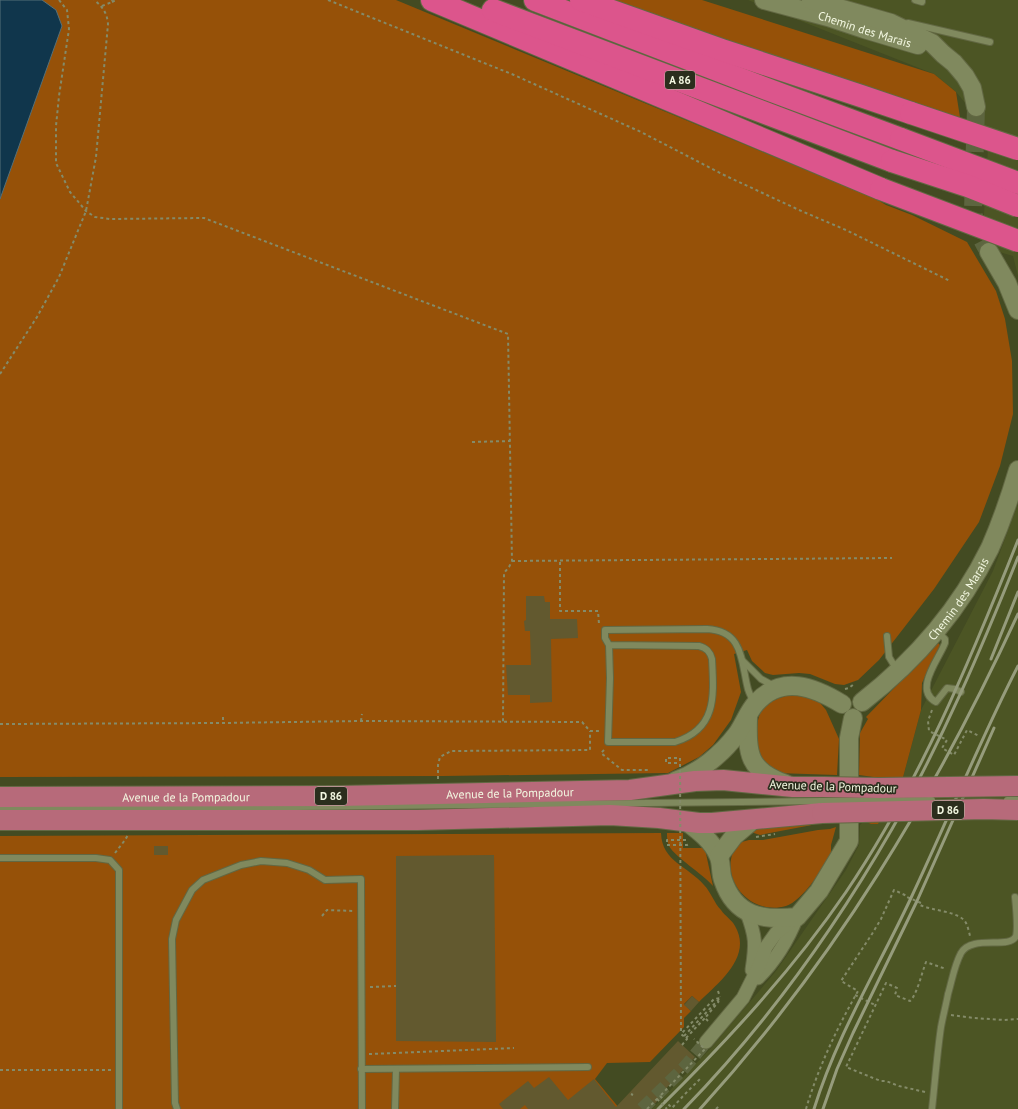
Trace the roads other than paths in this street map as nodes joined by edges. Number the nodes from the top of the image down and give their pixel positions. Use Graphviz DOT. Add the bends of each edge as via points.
graph roads {
  1 [pos="432,0"];
  2 [pos="466,0"];
  3 [pos="535,0"];
  4 [pos="581,0"];
  5 [pos="764,0"];
  6 [pos="811,0"];
  7 [pos="915,0"];
  8 [pos="922,0"];
  9 [pos="832,8"];
  10 [pos="891,22"];
  11 [pos="990,42"];
  12 [pos="942,54"];
  13 [pos="976,107"];
  14 [pos="1018,149"];
  15 [pos="1018,183"];
  16 [pos="1018,206"];
  17 [pos="1018,241"];
  18 [pos="989,252"];
  19 [pos="1018,310"];
  20 [pos="1018,470"];
  21 [pos="937,631"];
  22 [pos="887,636"];
  23 [pos="609,644"];
  24 [pos="743,662"];
  25 [pos="898,672"];
  26 [pos="779,688"];
  27 [pos="961,692"];
  28 [pos="862,702"];
  29 [pos="842,704"];
  30 [pos="751,711"];
  31 [pos="853,718"];
  32 [pos="656,778"];
  33 [pos="1018,786"];
  34 [pos="793,787"];
  35 [pos="0,797"];
  36 [pos="822,800"];
  37 [pos="938,800"];
  38 [pos="1018,800"];
  39 [pos="1010,805"];
  40 [pos="0,809"];
  41 [pos="0,820"];
  42 [pos="753,820"];
  43 [pos="686,831"];
  44 [pos="719,856"];
  45 [pos="0,858"];
  46 [pos="1015,897"];
  47 [pos="747,913"];
  48 [pos="797,917"];
  49 [pos="749,987"];
  50 [pos="706,1042"];
  51 [pos="588,1067"];
  52 [pos="361,1069"];
  53 [pos="396,1070"];
  54 [pos="119,1109"];
  55 [pos="177,1109"];
  56 [pos="362,1109"];
  57 [pos="396,1109"];
  58 [pos="932,1109"];
  1 -- 17 [label="highway, bridge" via="881,189"];
  2 -- 16 [label="highway, A 86, bridge"];
  3 -- 15 [label="highway, A 86, bridge"];
  4 -- 14 [label="highway, bridge"];
  5 -- 9 [label="street, Chemin des Marais"];
  6 -- 9 [label="street, Chemin des Marais"];
  7 -- 8 [label="lane"];
  9 -- 10 [label="street, Chemin des Marais"];
  9 -- 12 [label="street, Chemin des Marais" via="864,29"];
  10 -- 11 [label="lane" via="904,22"];
  10 -- 12 [label="street, Chemin des Marais" via="932,43"];
  12 -- 13 [label="street, Chemin des Marais" via="965,76 972,88"];
  18 -- 19 [label="street" via="1007,283"];
  20 -- 21 [label="street, Chemin des Marais" via="990,548"];
  21 -- 25 [label="street, Chemin des Marais"];
  21 -- 27 [label="lane" via="942,634 945,643 930,672 927,695 936,702 947,688"];
  22 -- 25 [label="lane" via="889,657"];
  23 -- 23 [label="lane" via="608,742 675,742 692,736 700,728 710,709 713,694 711,654 699,646"];
  23 -- 24 [label="lane" via="605,638 605,630 720,630 732,638 741,652"];
  24 -- 26 [label="lane" via="761,679"];
  24 -- 30 [label="lane"];
  25 -- 28 [label="street, Chemin des Marais"];
  26 -- 29 [label="street" via="791,686 813,689"];
  26 -- 30 [label="street" via="763,697"];
  28 -- 29 [label="street" via="858,697 851,696 845,698"];
  28 -- 31 [label="street" via="863,711"];
  29 -- 31 [label="street" via="844,714"];
  30 -- 32 [label="street" via="737,734 723,750 701,768 686,777"];
  30 -- 34 [label="street" via="747,742 752,760 771,779"];
  31 -- 48 [label="street" via="849,738 849,841 819,890"];
  32 -- 34 [label="main road, Avenue de la Pompadour / D 86" via="723,780"];
  32 -- 35 [label="main road, Avenue de la Pompadour / D 86" via="630,790 338,796"];
  33 -- 36 [label="main road, Avenue de la Pompadour / D 86, bridge" via="879,788"];
  34 -- 36 [label="main road, Avenue de la Pompadour / D 86"];
  36 -- 37 [label="lane, Avenue de la Pompadour, bridge"];
  36 -- 39 [label="main road, Avenue de la Pompadour / D 86, bridge" via="878,812 984,810"];
  36 -- 40 [label="lane, Avenue de la Pompadour"];
  36 -- 42 [label="main road, Avenue de la Pompadour / D 86" via="790,816"];
  38 -- 39 [label="lane, Avenue de la Pompadour, bridge"];
  41 -- 43 [label="main road, Avenue de la Pompadour / D 86" via="418,820 610,815 659,818"];
  42 -- 43 [label="main road, Avenue de la Pompadour / D 86" via="712,823"];
  42 -- 44 [label="street" via="734,836"];
  43 -- 44 [label="street" via="707,838"];
  44 -- 47 [label="street" via="722,879 730,895"];
  45 -- 54 [label="lane" via="96,858 110,860 118,870"];
  46 -- 58 [label="lane" via="1018,928 1014,939 970,945 962,952 954,973 941,1027"];
  47 -- 48 [label="street" via="769,919"];
  47 -- 49 [label="street" via="754,931 755,946"];
  48 -- 49 [label="street" via="788,939 766,970"];
  49 -- 50 [label="street" via="743,998"];
  51 -- 53 [label="lane"];
  52 -- 53 [label="lane"];
  52 -- 55 [label="lane" via="361,879 325,880 309,870 287,864 261,861 241,865 203,880 192,890 176,920 172,939"];
  52 -- 56 [label="lane"];
  53 -- 57 [label="lane"];
}
